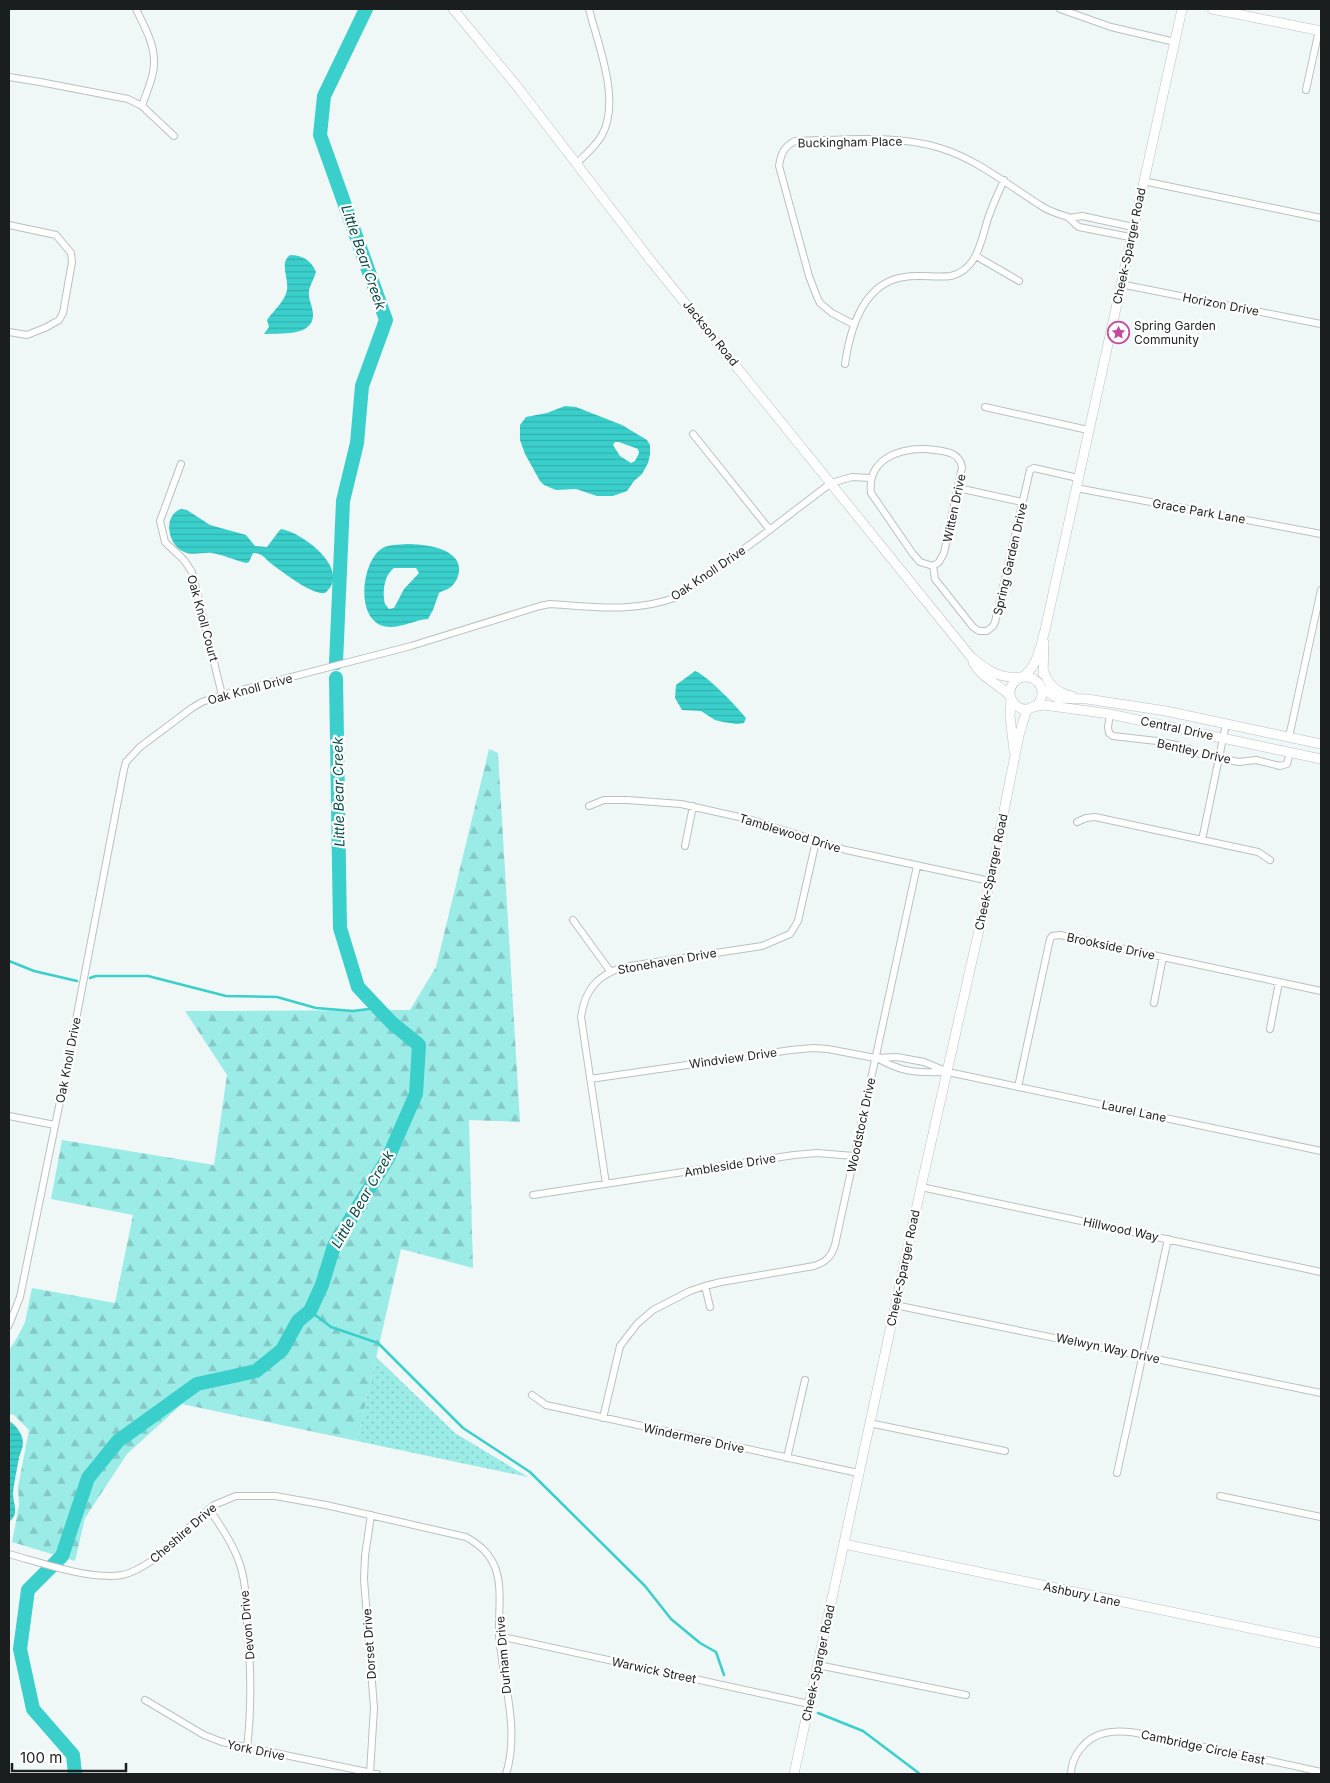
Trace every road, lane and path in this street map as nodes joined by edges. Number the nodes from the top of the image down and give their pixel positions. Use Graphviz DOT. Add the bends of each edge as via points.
graph roads {
  1 [pos="136,9"];
  2 [pos="453,9"];
  3 [pos="589,9"];
  4 [pos="1060,9"];
  5 [pos="1182,9"];
  6 [pos="1212,9"];
  7 [pos="1320,31"];
  8 [pos="1174,42"];
  9 [pos="9,77"];
  10 [pos="1306,90"];
  11 [pos="142,106"];
  12 [pos="174,136"];
  13 [pos="576,164"];
  14 [pos="1004,180"];
  15 [pos="1143,181"];
  16 [pos="1070,218"];
  17 [pos="1321,218"];
  18 [pos="9,225"];
  19 [pos="1133,228"];
  20 [pos="1130,237"];
  21 [pos="976,256"];
  22 [pos="1019,280"];
  23 [pos="1120,284"];
  24 [pos="854,324"];
  25 [pos="1321,324"];
  26 [pos="9,332"];
  27 [pos="845,364"];
  28 [pos="985,407"];
  29 [pos="1088,430"];
  30 [pos="693,434"];
  31 [pos="181,464"];
  32 [pos="870,478"];
  33 [pos="1078,478"];
  34 [pos="831,483"];
  35 [pos="958,488"];
  36 [pos="1076,488"];
  37 [pos="1022,502"];
  38 [pos="770,530"];
  39 [pos="1321,534"];
  40 [pos="933,566"];
  41 [pos="1321,590"];
  42 [pos="1045,630"];
  43 [pos="971,657"];
  44 [pos="1044,669"];
  45 [pos="1020,677"];
  46 [pos="1041,687"];
  47 [pos="222,695"];
  48 [pos="1010,697"];
  49 [pos="1087,699"];
  50 [pos="1031,708"];
  51 [pos="1110,714"];
  52 [pos="1226,724"];
  53 [pos="1289,737"];
  54 [pos="1223,738"];
  55 [pos="1321,744"];
  56 [pos="1290,752"];
  57 [pos="1219,758"];
  58 [pos="1321,759"];
  59 [pos="1015,761"];
  60 [pos="589,806"];
  61 [pos="693,806"];
  62 [pos="1077,822"];
  63 [pos="1202,840"];
  64 [pos="816,842"];
  65 [pos="685,846"];
  66 [pos="1270,860"];
  67 [pos="917,866"];
  68 [pos="990,881"];
  69 [pos="574,920"];
  70 [pos="1163,957"];
  71 [pos="610,972"];
  72 [pos="1279,982"];
  73 [pos="1321,991"];
  74 [pos="1154,1003"];
  75 [pos="1270,1029"];
  76 [pos="876,1058"];
  77 [pos="948,1072"];
  78 [pos="590,1079"];
  79 [pos="1018,1087"];
  80 [pos="9,1116"];
  81 [pos="55,1125"];
  82 [pos="1321,1151"];
  83 [pos="854,1156"];
  84 [pos="606,1184"];
  85 [pos="921,1186"];
  86 [pos="532,1195"];
  87 [pos="1168,1239"];
  88 [pos="1321,1272"];
  89 [pos="704,1286"];
  90 [pos="895,1305"];
  91 [pos="710,1307"];
  92 [pos="9,1325"];
  93 [pos="1143,1355"];
  94 [pos="805,1380"];
  95 [pos="1321,1393"];
  96 [pos="532,1395"];
  97 [pos="603,1418"];
  98 [pos="869,1423"];
  99 [pos="1005,1451"];
  100 [pos="787,1458"];
  101 [pos="858,1473"];
  102 [pos="1118,1474"];
  103 [pos="1220,1496"];
  104 [pos="209,1509"];
  105 [pos="371,1515"];
  106 [pos="1321,1518"];
  107 [pos="476,1542"];
  108 [pos="844,1544"];
  109 [pos="9,1554"];
  110 [pos="499,1636"];
  111 [pos="1321,1643"];
  112 [pos="818,1665"];
  113 [pos="966,1695"];
  114 [pos="144,1700"];
  115 [pos="809,1704"];
  116 [pos="246,1748"];
  117 [pos="1321,1772"];
  118 [pos="373,1774"];
  119 [pos="506,1774"];
  120 [pos="794,1774"];
  121 [pos="1071,1774"];
  1 -- 11 [label="street" via="149,35 154,64"];
  2 -- 13 [label="main road, Jackson Road"];
  3 -- 13 [label="street" via="607,82 609,112 602,135"];
  4 -- 8 [label="street" via="1111,27"];
  5 -- 8 [label="main road, Cheek-Sparger Road"];
  6 -- 7 [label="main road"];
  7 -- 10 [label="street"];
  8 -- 15 [label="main road, Cheek-Sparger Road"];
  9 -- 11 [label="street" via="128,100"];
  11 -- 12 [label="street"];
  13 -- 34 [label="main road, Jackson Road"];
  14 -- 16 [label="street, Buckingham Place" via="1044,208"];
  14 -- 21 [label="street"];
  14 -- 24 [label="street, Buckingham Place" via="941,148 915,142 795,141 785,146 779,166 817,297 832,313"];
  15 -- 17 [label="street"];
  15 -- 19 [label="main road, Cheek-Sparger Road"];
  16 -- 19 [label="street, Buckingham Place" via="1082,216"];
  16 -- 20 [label="street, Buckingham Place" via="1079,226"];
  18 -- 26 [label="street" via="56,236 70,253 72,262 68,293 59,320 27,335"];
  19 -- 20 [label="main road, Cheek-Sparger Road"];
  20 -- 23 [label="main road, Cheek-Sparger Road"];
  21 -- 22 [label="street"];
  21 -- 24 [label="street" via="956,274 944,277 913,275 884,284 870,295"];
  23 -- 25 [label="street, Horizon Drive"];
  23 -- 29 [label="main road, Cheek-Sparger Road"];
  24 -- 27 [label="street"];
  28 -- 29 [label="street"];
  29 -- 33 [label="main road, Cheek-Sparger Road"];
  30 -- 38 [label="street"];
  31 -- 47 [label="street, Oak Knoll Court" via="160,521 161,528 165,542 192,572"];
  32 -- 34 [label="street" via="852,477"];
  32 -- 35 [label="street, Witten Drive" via="876,466 889,457 926,449 959,458 962,467"];
  32 -- 40 [label="street" via="871,493 913,554 920,562"];
  33 -- 36 [label="main road, Cheek-Sparger Road"];
  33 -- 37 [label="street, Spring Garden Drive" via="1032,468"];
  34 -- 38 [label="street, Oak Knoll Drive"];
  34 -- 43 [label="main road, Jackson Road"];
  35 -- 37 [label="street"];
  35 -- 40 [label="street, Witten Drive" via="944,553"];
  36 -- 39 [label="street, Grace Park Lane"];
  36 -- 42 [label="main road, Cheek-Sparger Road"];
  37 -- 40 [label="street, Spring Garden Drive" via="995,622 990,629 979,631 973,627 935,580"];
  38 -- 47 [label="street, Oak Knoll Drive" via="677,597 662,603 633,608 540,606 411,646"];
  41 -- 53 [label="street"];
  42 -- 44 [label="main road, Cheek-Sparger Road"];
  42 -- 45 [label="main road, Cheek-Sparger Road" via="1033,667"];
  43 -- 45 [label="main road, Jackson Road" via="997,675"];
  43 -- 48 [label="main road, Jackson Road" via="982,676"];
  44 -- 46 [label="main road, Cheek-Sparger Road"];
  44 -- 49 [label="main road" via="1046,680 1057,690"];
  45 -- 46 [label="main road" via="1031,677"];
  45 -- 48 [label="main road" via="1010,687"];
  46 -- 49 [label="main road, Central Drive" via="1058,698"];
  46 -- 50 [label="main road" via="1041,698"];
  47 -- 81 [label="street, Oak Knoll Drive" via="192,708 140,747 126,762"];
  48 -- 50 [label="main road" via="1016,706"];
  48 -- 59 [label="main road, Cheek-Sparger Road"];
  49 -- 52 [label="main road, Central Drive"];
  50 -- 51 [label="main road, Central Drive" via="1044,705"];
  50 -- 59 [label="main road, Cheek-Sparger Road" via="1026,712"];
  51 -- 54 [label="main road, Central Drive"];
  51 -- 57 [label="street, Bentley Drive" via="1108,727 1113,736 1166,743"];
  52 -- 53 [label="main road, Central Drive"];
  52 -- 54 [label="street"];
  53 -- 55 [label="main road, Central Drive"];
  54 -- 56 [label="main road, Central Drive"];
  54 -- 57 [label="street"];
  56 -- 57 [label="street, Bentley Drive" via="1287,764 1280,766 1256,760 1239,762"];
  56 -- 58 [label="main road, Central Drive"];
  57 -- 63 [label="street"];
  59 -- 68 [label="main road, Cheek-Sparger Road"];
  60 -- 61 [label="street, Tamblewood Drive" via="604,800 627,800"];
  61 -- 64 [label="street, Tamblewood Drive" via="748,818"];
  61 -- 65 [label="street"];
  62 -- 63 [label="street" via="1095,817"];
  63 -- 66 [label="street" via="1258,852"];
  64 -- 67 [label="street, Tamblewood Drive"];
  64 -- 71 [label="street, Stonehaven Drive" via="798,920 790,934 762,946 623,967"];
  67 -- 68 [label="street, Tamblewood Drive"];
  67 -- 76 [label="street, Woodstock Drive"];
  68 -- 77 [label="main road, Cheek-Sparger Road"];
  69 -- 71 [label="street"];
  70 -- 72 [label="street, Brookside Drive"];
  70 -- 74 [label="street"];
  70 -- 79 [label="street, Brookside Drive" via="1052,936"];
  71 -- 78 [label="street, Stonehaven Drive" via="594,984 583,1005 581,1017"];
  72 -- 73 [label="street, Brookside Drive"];
  72 -- 75 [label="street"];
  76 -- 77 [label="street, Windview Drive" via="897,1057 924,1062"];
  76 -- 77 [label="street, Windview Drive" via="893,1067 920,1073"];
  76 -- 78 [label="street, Windview Drive" via="828,1049 806,1049"];
  76 -- 83 [label="street, Woodstock Drive"];
  77 -- 79 [label="street, Laurel Lane"];
  77 -- 85 [label="main road, Cheek-Sparger Road"];
  78 -- 84 [label="street, Stonehaven Drive"];
  79 -- 82 [label="street, Laurel Lane"];
  80 -- 81 [label="street"];
  81 -- 92 [label="street, Oak Knoll Drive" via="20,1296"];
  83 -- 84 [label="street, Ambleside Drive" via="794,1155"];
  83 -- 89 [label="street, Woodstock Drive" via="831,1256 814,1266"];
  84 -- 86 [label="street, Ambleside Drive"];
  85 -- 87 [label="street, Hillwood Way"];
  85 -- 90 [label="main road, Cheek-Sparger Road"];
  87 -- 88 [label="street, Hillwood Way"];
  87 -- 93 [label="street"];
  89 -- 91 [label="street"];
  89 -- 97 [label="street, Woodstock Drive" via="652,1310 628,1333 615,1363"];
  90 -- 93 [label="street, Welwyn Way Drive"];
  90 -- 98 [label="main road, Cheek-Sparger Road"];
  93 -- 95 [label="street, Welwyn Way Drive"];
  93 -- 102 [label="street"];
  94 -- 100 [label="street"];
  96 -- 97 [label="street, Windermere Drive" via="546,1405"];
  97 -- 100 [label="street, Windermere Drive"];
  98 -- 99 [label="street"];
  98 -- 101 [label="main road, Cheek-Sparger Road"];
  100 -- 101 [label="street, Windermere Drive"];
  101 -- 108 [label="main road, Cheek-Sparger Road"];
  103 -- 106 [label="street"];
  104 -- 105 [label="street, Cheshire Drive" via="236,1496 259,1494"];
  104 -- 109 [label="street, Cheshire Drive" via="164,1551 143,1567 124,1575 101,1576"];
  104 -- 116 [label="street, Devon Drive" via="238,1560 245,1593 251,1698"];
  105 -- 107 [label="street, Cheshire Drive"];
  105 -- 118 [label="street, Dorset Drive" via="364,1579 374,1708"];
  107 -- 110 [label="street, Durham Drive" via="496,1569"];
  108 -- 111 [label="main road, Ashbury Lane"];
  108 -- 112 [label="main road, Cheek-Sparger Road"];
  110 -- 115 [label="street, Warwick Street"];
  110 -- 119 [label="street, Durham Drive" via="511,1726"];
  112 -- 113 [label="street"];
  112 -- 115 [label="main road, Cheek-Sparger Road"];
  114 -- 116 [label="street, York Drive" via="204,1735"];
  115 -- 120 [label="main road, Cheek-Sparger Road"];
  116 -- 118 [label="street, York Drive"];
  117 -- 121 [label="street, Cambridge Circle East" via="1125,1732 1094,1736 1073,1762"];
}
